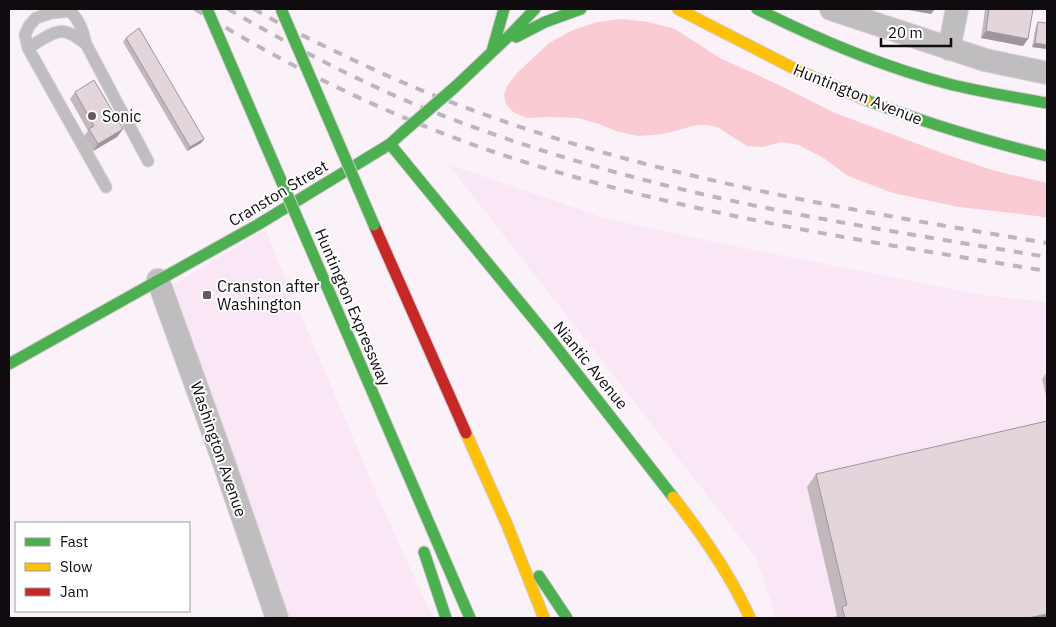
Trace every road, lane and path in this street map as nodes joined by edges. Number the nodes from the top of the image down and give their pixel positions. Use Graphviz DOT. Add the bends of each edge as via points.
graph roads {
  1 [pos="206,9"];
  2 [pos="281,9"];
  3 [pos="504,9"];
  4 [pos="535,9"];
  5 [pos="581,9"];
  6 [pos="678,9"];
  7 [pos="757,9"];
  8 [pos="830,9"];
  9 [pos="957,9"];
  10 [pos="86,44"];
  11 [pos="28,48"];
  12 [pos="949,49"];
  13 [pos="492,52"];
  14 [pos="1047,73"];
  15 [pos="1047,103"];
  16 [pos="390,144"];
  17 [pos="1047,156"];
  18 [pos="148,161"];
  19 [pos="106,187"];
  20 [pos="158,280"];
  21 [pos="360,362"];
  22 [pos="9,364"];
  23 [pos="406,498"];
  24 [pos="508,527"];
  25 [pos="421,543"];
  26 [pos="277,618"];
  27 [pos="446,618"];
  28 [pos="470,618"];
  29 [pos="544,618"];
  30 [pos="567,618"];
  31 [pos="750,618"];
  1 -- 21 [label="main road, Huntington Expressway, bridge"];
  2 -- 24 [label="main road, bridge"];
  3 -- 13 [label="main road"];
  4 -- 13 [label="main road, Cranston Street"];
  5 -- 13 [label="main road" via="545,22"];
  6 -- 17 [label="main road, Huntington Avenue" via="862,99 966,134"];
  7 -- 15 [label="main road" via="888,65 971,89"];
  8 -- 12 [label="street"];
  9 -- 12 [label="street"];
  10 -- 11 [label="lane" via="73,35 58,31"];
  10 -- 11 [label="lane" via="77,18 70,12 51,13 36,18 29,26 25,35"];
  10 -- 18 [label="lane"];
  11 -- 19 [label="lane"];
  12 -- 14 [label="street"];
  13 -- 16 [label="main road, Cranston Street, bridge"];
  16 -- 20 [label="main road, Cranston Street" via="259,224"];
  16 -- 31 [label="main road, Niantic Avenue" via="606,409 721,562"];
  20 -- 22 [label="main road, Cranston Street"];
  20 -- 26 [label="street, Washington Avenue"];
  21 -- 23 [label="main road"];
  21 -- 28 [label="main road, Huntington Expressway"];
  24 -- 29 [label="main road"];
  24 -- 30 [label="main road"];
  25 -- 27 [label="main road"];
}
